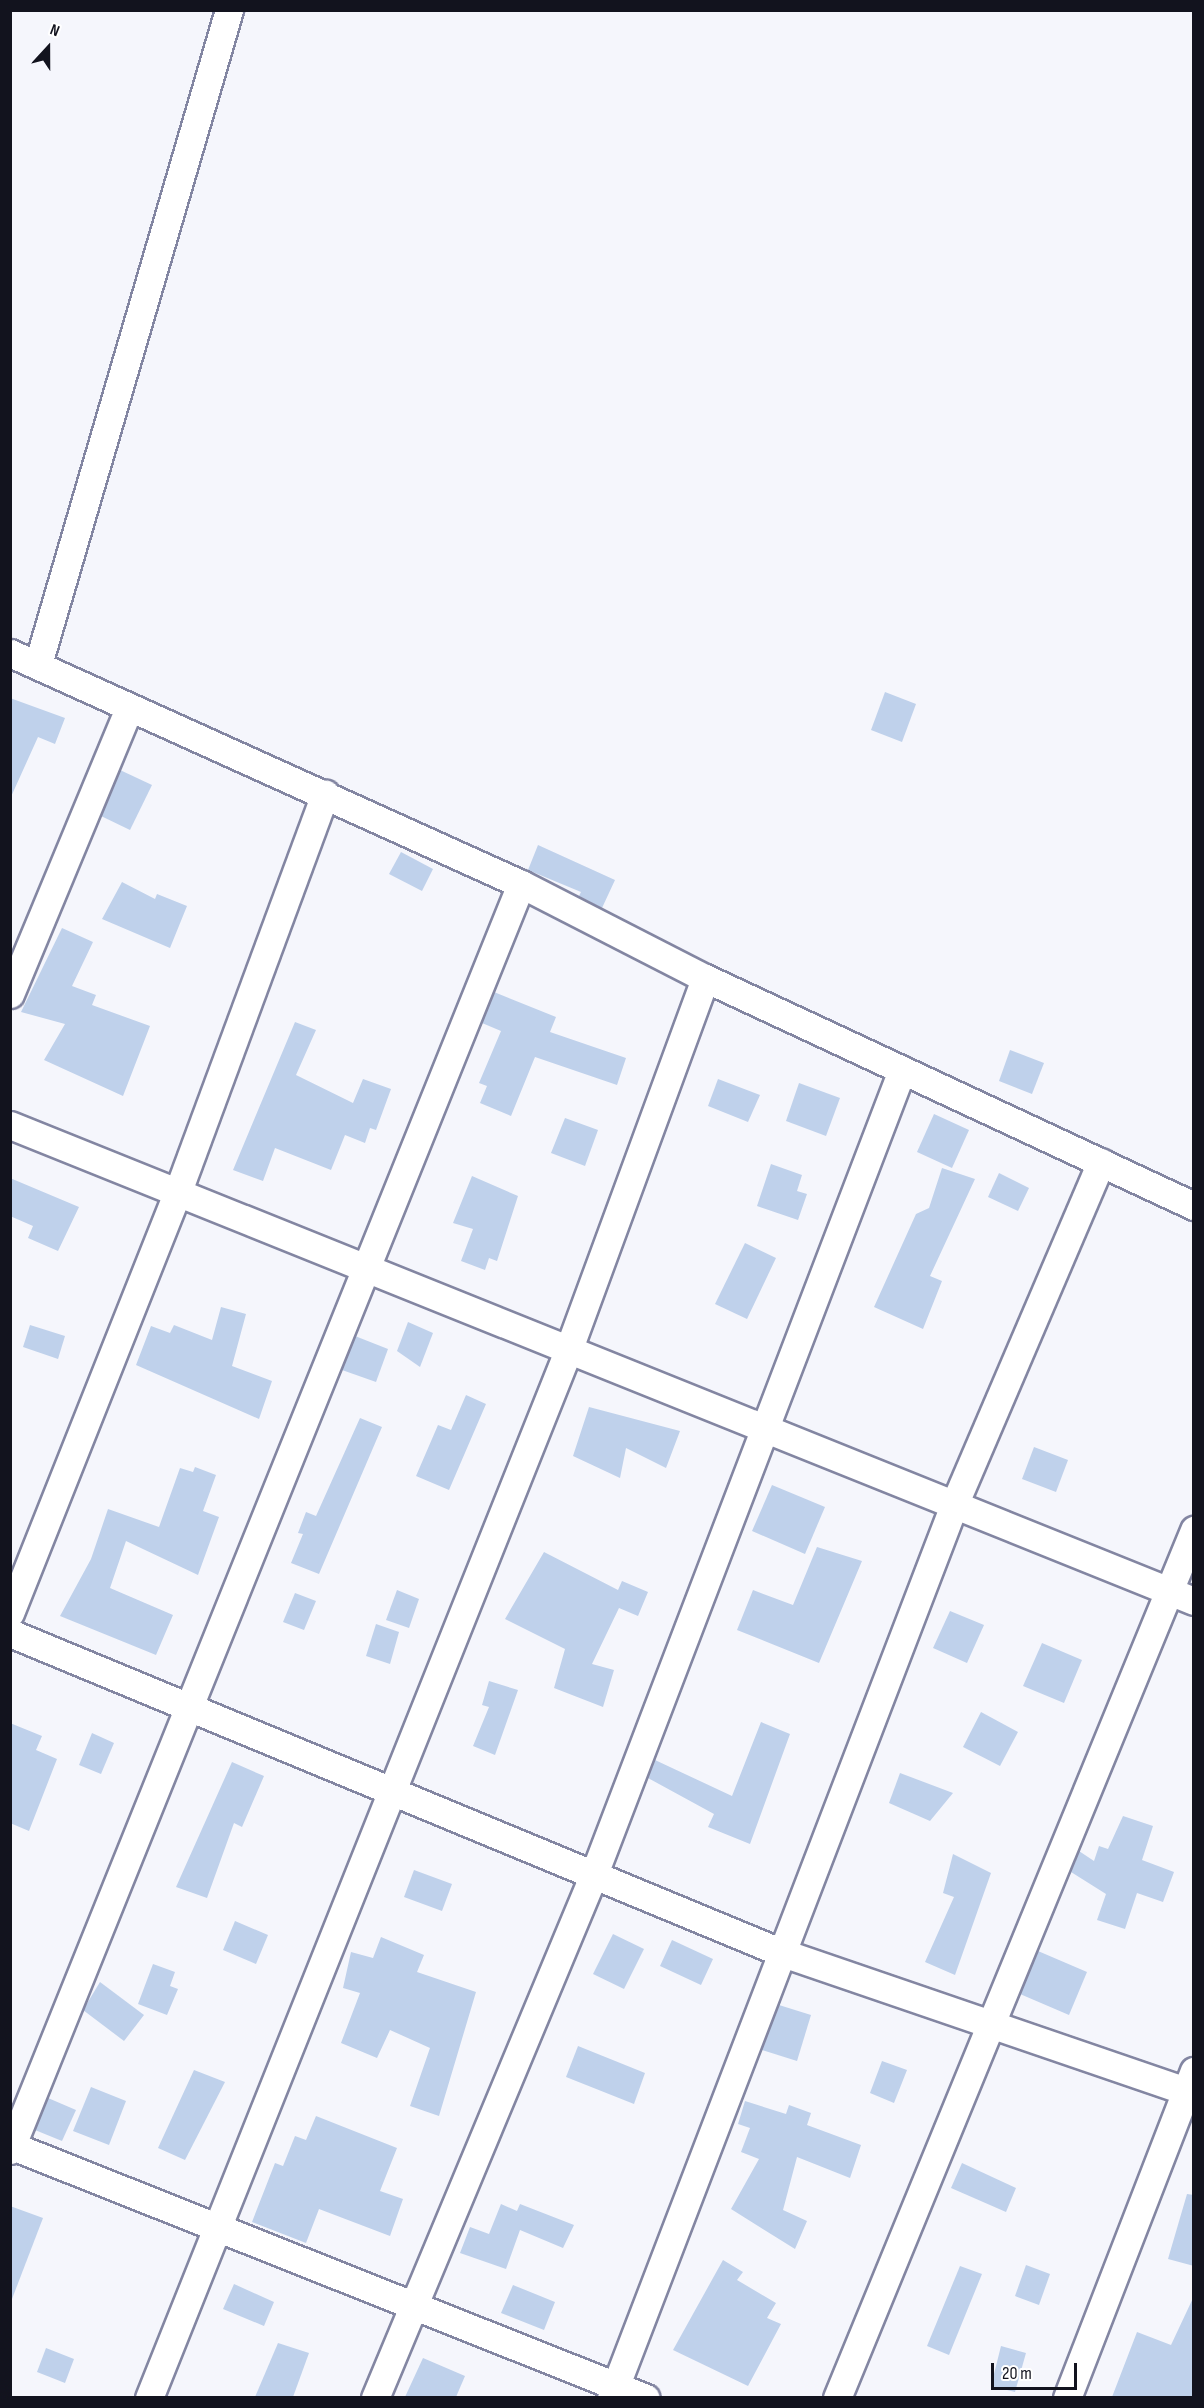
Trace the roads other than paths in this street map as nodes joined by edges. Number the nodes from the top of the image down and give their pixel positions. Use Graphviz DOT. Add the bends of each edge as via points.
graph roads {
  1 [pos="229,10"];
  2 [pos="10,653"];
  3 [pos="38,664"];
  4 [pos="128,710"];
  5 [pos="325,794"];
  6 [pos="521,884"];
  7 [pos="705,978"];
  8 [pos="10,994"];
  9 [pos="902,1070"];
  10 [pos="10,1125"];
  11 [pos="1101,1162"];
  12 [pos="177,1194"];
  13 [pos="1194,1206"];
  14 [pos="366,1269"];
  15 [pos="568,1350"];
  16 [pos="761,1428"];
  17 [pos="954,1505"];
  18 [pos="1194,1530"];
  19 [pos="1167,1590"];
  20 [pos="1194,1601"];
  21 [pos="10,1613"];
  22 [pos="10,1633"];
  23 [pos="184,1710"];
  24 [pos="394,1791"];
  25 [pos="594,1874"];
  26 [pos="780,1952"];
  27 [pos="992,2025"];
  28 [pos="1191,2085"];
  29 [pos="11,2147"];
  30 [pos="215,2226"];
  31 [pos="412,2305"];
  32 [pos="613,2391"];
  33 [pos="149,2397"];
  34 [pos="375,2397"];
  35 [pos="646,2397"];
  36 [pos="837,2397"];
  37 [pos="1067,2397"];
  1 -- 3 [label="street"];
  2 -- 3 [label="street"];
  3 -- 4 [label="street"];
  4 -- 5 [label="street"];
  4 -- 8 [label="street"];
  5 -- 6 [label="street"];
  5 -- 12 [label="street"];
  6 -- 7 [label="street"];
  6 -- 14 [label="street"];
  7 -- 9 [label="street"];
  7 -- 15 [label="street"];
  9 -- 11 [label="street"];
  9 -- 16 [label="street"];
  10 -- 12 [label="street"];
  11 -- 13 [label="street"];
  11 -- 17 [label="street"];
  12 -- 14 [label="street"];
  12 -- 21 [label="street"];
  14 -- 15 [label="street"];
  14 -- 23 [label="street"];
  15 -- 16 [label="street"];
  15 -- 24 [label="street"];
  16 -- 17 [label="street"];
  16 -- 25 [label="street"];
  17 -- 19 [label="street"];
  17 -- 26 [label="street"];
  18 -- 19 [label="street"];
  19 -- 20 [label="street"];
  19 -- 27 [label="street"];
  22 -- 23 [label="street"];
  23 -- 24 [label="street"];
  23 -- 29 [label="street"];
  24 -- 25 [label="street"];
  24 -- 30 [label="street"];
  25 -- 26 [label="street"];
  25 -- 31 [label="street"];
  26 -- 27 [label="street"];
  26 -- 32 [label="street"];
  27 -- 28 [label="street"];
  27 -- 36 [label="street"];
  28 -- 37 [label="street"];
  29 -- 30 [label="street"];
  30 -- 31 [label="street"];
  30 -- 33 [label="street"];
  31 -- 32 [label="street"];
  31 -- 34 [label="street"];
  32 -- 35 [label="street"];
}
